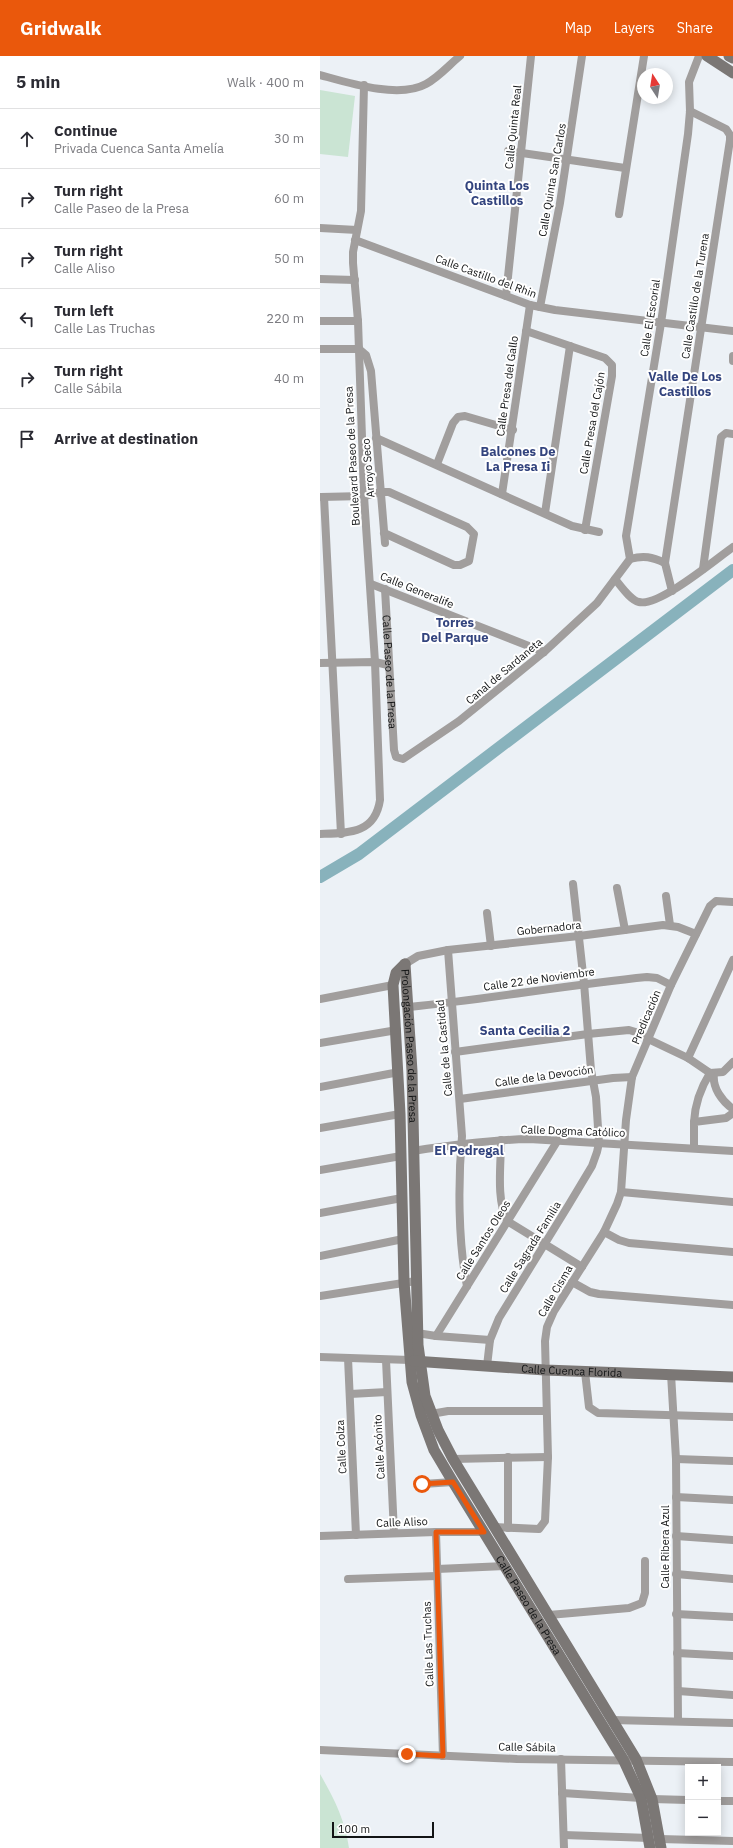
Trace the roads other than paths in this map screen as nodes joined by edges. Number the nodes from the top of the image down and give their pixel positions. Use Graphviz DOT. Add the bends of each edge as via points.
graph roads {
  1 [pos="460,56"];
  2 [pos="531,56"];
  3 [pos="582,56"];
  4 [pos="644,56"];
  5 [pos="699,56"];
  6 [pos="706,56"];
  7 [pos="729,56"];
  8 [pos="733,58"];
  9 [pos="733,73"];
  10 [pos="320,75"];
  11 [pos="364,85"];
  12 [pos="690,111"];
  13 [pos="508,152"];
  14 [pos="522,153"];
  15 [pos="567,160"];
  16 [pos="625,168"];
  17 [pos="619,214"];
  18 [pos="320,228"];
  19 [pos="357,230"];
  20 [pos="355,240"];
  21 [pos="320,279"];
  22 [pos="355,280"];
  23 [pos="506,296"];
  24 [pos="530,305"];
  25 [pos="540,307"];
  26 [pos="320,321"];
  27 [pos="358,321"];
  28 [pos="661,323"];
  29 [pos="701,328"];
  30 [pos="526,331"];
  31 [pos="733,331"];
  32 [pos="570,346"];
  33 [pos="320,349"];
  34 [pos="359,349"];
  35 [pos="733,356"];
  36 [pos="733,361"];
  37 [pos="513,430"];
  38 [pos="733,434"];
  39 [pos="376,438"];
  40 [pos="437,464"];
  41 [pos="382,492"];
  42 [pos="502,494"];
  43 [pos="364,496"];
  44 [pos="322,497"];
  45 [pos="545,513"];
  46 [pos="584,530"];
  47 [pos="598,532"];
  48 [pos="384,534"];
  49 [pos="385,542"];
  50 [pos="733,547"];
  51 [pos="630,559"];
  52 [pos="665,563"];
  53 [pos="702,569"];
  54 [pos="614,579"];
  55 [pos="371,584"];
  56 [pos="385,589"];
  57 [pos="672,591"];
  58 [pos="544,652"];
  59 [pos="375,662"];
  60 [pos="320,663"];
  61 [pos="332,663"];
  62 [pos="388,665"];
  63 [pos="394,754"];
  64 [pos="320,834"];
  65 [pos="341,834"];
  66 [pos="573,884"];
  67 [pos="617,888"];
  68 [pos="666,896"];
  69 [pos="733,902"];
  70 [pos="487,914"];
  71 [pos="670,925"];
  72 [pos="625,930"];
  73 [pos="696,934"];
  74 [pos="579,936"];
  75 [pos="492,946"];
  76 [pos="448,950"];
  77 [pos="733,960"];
  78 [pos="406,964"];
  79 [pos="584,983"];
  80 [pos="393,985"];
  81 [pos="671,985"];
  82 [pos="320,998"];
  83 [pos="451,1003"];
  84 [pos="409,1007"];
  85 [pos="397,1030"];
  86 [pos="588,1034"];
  87 [pos="648,1039"];
  88 [pos="320,1043"];
  89 [pos="456,1052"];
  90 [pos="688,1058"];
  91 [pos="733,1062"];
  92 [pos="399,1072"];
  93 [pos="712,1073"];
  94 [pos="632,1077"];
  95 [pos="593,1081"];
  96 [pos="320,1087"];
  97 [pos="460,1098"];
  98 [pos="733,1109"];
  99 [pos="733,1113"];
  100 [pos="400,1114"];
  101 [pos="694,1122"];
  102 [pos="320,1128"];
  103 [pos="501,1140"];
  104 [pos="558,1140"];
  105 [pos="599,1143"];
  106 [pos="625,1143"];
  107 [pos="461,1144"];
  108 [pos="694,1148"];
  109 [pos="413,1151"];
  110 [pos="733,1151"];
  111 [pos="401,1156"];
  112 [pos="320,1170"];
  113 [pos="621,1192"];
  114 [pos="402,1198"];
  115 [pos="733,1202"];
  116 [pos="320,1213"];
  117 [pos="508,1221"];
  118 [pos="604,1232"];
  119 [pos="403,1239"];
  120 [pos="544,1245"];
  121 [pos="733,1252"];
  122 [pos="320,1256"];
  123 [pos="582,1267"];
  124 [pos="416,1281"];
  125 [pos="404,1282"];
  126 [pos="572,1282"];
  127 [pos="467,1286"];
  128 [pos="320,1296"];
  129 [pos="733,1305"];
  130 [pos="417,1333"];
  131 [pos="436,1336"];
  132 [pos="490,1340"];
  133 [pos="320,1357"];
  134 [pos="348,1358"];
  135 [pos="386,1360"];
  136 [pos="415,1361"];
  137 [pos="486,1366"];
  138 [pos="545,1370"];
  139 [pos="584,1372"];
  140 [pos="671,1374"];
  141 [pos="733,1377"];
  142 [pos="387,1392"];
  143 [pos="350,1394"];
  144 [pos="546,1411"];
  145 [pos="431,1414"];
  146 [pos="674,1415"];
  147 [pos="733,1417"];
  148 [pos="508,1457"];
  149 [pos="548,1457"];
  150 [pos="453,1459"];
  151 [pos="676,1459"];
  152 [pos="733,1461"];
  153 [pos="453,1482"];
  154 [pos="422,1484"];
  155 [pos="676,1497"];
  156 [pos="733,1500"];
  157 [pos="508,1528"];
  158 [pos="539,1529"];
  159 [pos="489,1530"];
  160 [pos="436,1532"];
  161 [pos="394,1533"];
  162 [pos="356,1535"];
  163 [pos="320,1536"];
  164 [pos="676,1536"];
  165 [pos="733,1540"];
  166 [pos="645,1561"];
  167 [pos="505,1566"];
  168 [pos="437,1572"];
  169 [pos="676,1574"];
  170 [pos="348,1579"];
  171 [pos="733,1579"];
  172 [pos="676,1614"];
  173 [pos="549,1615"];
  174 [pos="733,1617"];
  175 [pos="540,1622"];
  176 [pos="567,1646"];
  177 [pos="677,1653"];
  178 [pos="733,1656"];
  179 [pos="564,1662"];
  180 [pos="594,1691"];
  181 [pos="678,1691"];
  182 [pos="733,1695"];
  183 [pos="612,1720"];
  184 [pos="678,1721"];
  185 [pos="733,1723"];
  186 [pos="320,1750"];
  187 [pos="443,1756"];
  188 [pos="561,1759"];
  189 [pos="623,1759"];
  190 [pos="636,1759"];
  191 [pos="733,1762"];
  192 [pos="562,1793"];
  193 [pos="647,1798"];
  194 [pos="685,1800"];
  195 [pos="721,1801"];
  196 [pos="733,1801"];
  197 [pos="564,1835"];
  198 [pos="733,1841"];
  199 [pos="655,1843"];
  200 [pos="564,1848"];
  1 -- 11 [label="street" via="433,80 415,89 395,90"];
  2 -- 14 [label="street, Calle Quinta Real"];
  3 -- 15 [label="street, Calle Quinta San Carlos"];
  4 -- 16 [label="street"];
  5 -- 12 [label="street, Calle El Escorial" via="689,82"];
  6 -- 9 [label="street"];
  7 -- 8 [label="street"];
  10 -- 11 [label="street"];
  11 -- 19 [label="street, Boulevard Paseo de la Presa" via="362,205"];
  12 -- 28 [label="street, Calle El Escorial"];
  12 -- 29 [label="street, Calle Castillo de la Turena" via="726,129 730,135"];
  13 -- 14 [label="street"];
  14 -- 15 [label="street"];
  14 -- 23 [label="street, Calle Quinta Real"];
  15 -- 16 [label="street"];
  15 -- 25 [label="street, Calle Quinta San Carlos"];
  16 -- 17 [label="street"];
  18 -- 19 [label="street"];
  19 -- 20 [label="street, Boulevard Paseo de la Presa"];
  20 -- 22 [label="street, Boulevard Paseo de la Presa"];
  20 -- 23 [label="street, Calle Castillo del Rhin"];
  21 -- 22 [label="street"];
  22 -- 27 [label="street, Boulevard Paseo de la Presa"];
  23 -- 24 [label="street, Calle Castillo del Rhin"];
  24 -- 25 [label="street, Calle Castillo del Rhin"];
  24 -- 30 [label="street, Calle Presa del Gallo"];
  25 -- 28 [label="street, Calle Castillo del Rhin"];
  26 -- 27 [label="street"];
  27 -- 34 [label="street, Boulevard Paseo de la Presa"];
  28 -- 29 [label="street, Calle Castillo del Rhin"];
  28 -- 51 [label="street, Calle El Escorial" via="626,536"];
  29 -- 31 [label="street, Calle Castillo del Rhin"];
  29 -- 52 [label="street, Calle Castillo de la Turena"];
  30 -- 32 [label="street, Calle Presa del Cajón"];
  30 -- 37 [label="street, Calle Presa del Gallo"];
  32 -- 45 [label="street"];
  32 -- 46 [label="street, Calle Presa del Cajón" via="606,358 613,370"];
  33 -- 34 [label="street"];
  34 -- 39 [label="street, Arroyo Seco" via="366,355 371,371"];
  34 -- 43 [label="street, Boulevard Paseo de la Presa"];
  35 -- 36 [label="street"];
  37 -- 40 [label="street" via="465,416 458,417 453,423"];
  37 -- 42 [label="street, Calle Presa del Gallo"];
  38 -- 53 [label="street" via="726,433 721,437"];
  39 -- 40 [label="street"];
  39 -- 41 [label="street, Arroyo Seco"];
  40 -- 42 [label="street"];
  41 -- 43 [label="street"];
  41 -- 48 [label="street, Arroyo Seco"];
  41 -- 48 [label="street" via="398,495 467,527 474,534 474,538 469,561 460,566"];
  42 -- 45 [label="street"];
  43 -- 44 [label="street"];
  43 -- 55 [label="street, Boulevard Paseo de la Presa"];
  44 -- 61 [label="street"];
  45 -- 46 [label="street"];
  46 -- 47 [label="street"];
  48 -- 49 [label="street, Arroyo Seco"];
  50 -- 53 [label="street"];
  51 -- 52 [label="street" via="640,556 651,557"];
  51 -- 54 [label="street"];
  52 -- 57 [label="street"];
  53 -- 57 [label="street"];
  54 -- 57 [label="street" via="635,601 646,602"];
  54 -- 58 [label="street, Canal de Sardaneta" via="597,602"];
  55 -- 56 [label="street, Calle Generalife"];
  55 -- 59 [label="street, Boulevard Paseo de la Presa"];
  56 -- 58 [label="street, Calle Generalife"];
  56 -- 62 [label="street, Calle Paseo de la Presa"];
  58 -- 63 [label="street, Canal de Sardaneta" via="487,700 406,758 399,758"];
  59 -- 61 [label="street"];
  59 -- 62 [label="street"];
  59 -- 65 [label="street, Boulevard Paseo de la Presa" via="381,786 378,810 370,822 356,832"];
  60 -- 61 [label="street"];
  61 -- 65 [label="street"];
  62 -- 63 [label="street, Calle Paseo de la Presa"];
  64 -- 65 [label="street"];
  66 -- 74 [label="street"];
  67 -- 72 [label="street"];
  68 -- 71 [label="street"];
  69 -- 73 [label="street, Predicación" via="716,901 710,906"];
  70 -- 75 [label="street"];
  71 -- 72 [label="street, Gobernadora"];
  71 -- 73 [label="street, Gobernadora"];
  72 -- 74 [label="street, Gobernadora"];
  73 -- 81 [label="street, Predicación"];
  74 -- 75 [label="street, Gobernadora"];
  74 -- 79 [label="street"];
  75 -- 76 [label="street, Gobernadora"];
  76 -- 78 [label="street, Gobernadora" via="418,956"];
  76 -- 83 [label="street, Calle de la Castidad"];
  77 -- 90 [label="street"];
  78 -- 80 [label="street, Prolongación Paseo de la Presa" via="396,973"];
  78 -- 84 [label="street, Prolongación Paseo de la Presa"];
  79 -- 81 [label="street, Calle 22 de Noviembre" via="647,977 657,978"];
  79 -- 83 [label="street, Calle 22 de Noviembre"];
  79 -- 86 [label="street"];
  80 -- 82 [label="street"];
  80 -- 85 [label="street, Prolongación Paseo de la Presa"];
  81 -- 87 [label="street, Predicación"];
  83 -- 84 [label="street, Calle 22 de Noviembre"];
  83 -- 89 [label="street, Calle de la Castidad"];
  84 -- 109 [label="street, Prolongación Paseo de la Presa"];
  85 -- 88 [label="street"];
  85 -- 92 [label="street, Prolongación Paseo de la Presa"];
  86 -- 87 [label="street" via="629,1030"];
  86 -- 89 [label="street"];
  86 -- 95 [label="street"];
  87 -- 90 [label="street"];
  87 -- 94 [label="street, Predicación"];
  89 -- 97 [label="street, Calle de la Castidad"];
  90 -- 93 [label="street"];
  91 -- 93 [label="street" via="723,1072"];
  92 -- 96 [label="street"];
  92 -- 100 [label="street, Prolongación Paseo de la Presa"];
  93 -- 98 [label="street" via="715,1087"];
  93 -- 101 [label="street" via="699,1092 694,1106"];
  94 -- 95 [label="street, Calle de la Devoción"];
  94 -- 106 [label="street, Predicación"];
  95 -- 97 [label="street, Calle de la Devoción"];
  95 -- 105 [label="street"];
  97 -- 107 [label="street, Calle de la Castidad"];
  99 -- 101 [label="street" via="726,1118"];
  100 -- 102 [label="street"];
  100 -- 111 [label="street, Prolongación Paseo de la Presa"];
  101 -- 108 [label="street"];
  103 -- 104 [label="street, Calle Dogma Católico"];
  103 -- 107 [label="street, Calle Dogma Católico"];
  103 -- 117 [label="street" via="501,1199 502,1210"];
  104 -- 105 [label="street, Calle Dogma Católico"];
  104 -- 117 [label="street, Calle Santos Oleos"];
  105 -- 106 [label="street, Calle Dogma Católico"];
  105 -- 120 [label="street, Calle Sagrada Familia" via="592,1166"];
  106 -- 108 [label="street, Calle Dogma Católico"];
  106 -- 113 [label="street, Calle Cisma"];
  107 -- 109 [label="street, Calle Dogma Católico"];
  107 -- 127 [label="street, Calle de la Castidad" via="459,1161 462,1255"];
  108 -- 110 [label="street, Calle Dogma Católico"];
  109 -- 124 [label="street, Prolongación Paseo de la Presa"];
  111 -- 112 [label="street"];
  111 -- 114 [label="street, Prolongación Paseo de la Presa"];
  113 -- 115 [label="street"];
  113 -- 118 [label="street, Calle Cisma"];
  114 -- 116 [label="street"];
  114 -- 119 [label="street, Prolongación Paseo de la Presa"];
  117 -- 120 [label="street"];
  117 -- 127 [label="street, Calle Santos Oleos"];
  118 -- 121 [label="street" via="629,1243"];
  118 -- 123 [label="street, Calle Cisma"];
  119 -- 122 [label="street"];
  119 -- 125 [label="street, Prolongación Paseo de la Presa"];
  120 -- 123 [label="street"];
  120 -- 132 [label="street, Calle Sagrada Familia" via="499,1318"];
  123 -- 126 [label="street, Calle Cisma"];
  124 -- 125 [label="street"];
  124 -- 130 [label="street, Prolongación Paseo de la Presa"];
  125 -- 128 [label="street"];
  125 -- 136 [label="street, Prolongación Paseo de la Presa"];
  126 -- 129 [label="street" via="599,1294"];
  126 -- 138 [label="street, Calle Cisma" via="547,1327"];
  127 -- 131 [label="street, Calle Santos Oleos"];
  130 -- 131 [label="street"];
  130 -- 136 [label="street, Prolongación Paseo de la Presa"];
  131 -- 132 [label="street"];
  132 -- 137 [label="street, Calle Sagrada Familia"];
  133 -- 134 [label="street"];
  134 -- 135 [label="street"];
  134 -- 143 [label="street, Calle Colza"];
  135 -- 136 [label="street"];
  135 -- 142 [label="street, Calle Acónito"];
  136 -- 137 [label="street, Calle Cuenca Florida"];
  136 -- 145 [label="street, Calle Paseo de la Presa"];
  136 -- 153 [label="street, Calle Paseo de la Presa" via="414,1388 427,1434"];
  137 -- 138 [label="street, Calle Cuenca Florida"];
  138 -- 139 [label="street, Calle Cuenca Florida"];
  138 -- 144 [label="street, Calle Cisma"];
  139 -- 140 [label="street, Calle Cuenca Florida"];
  139 -- 146 [label="street" via="588,1401 593,1411"];
  140 -- 141 [label="street, Calle Cuenca Florida"];
  140 -- 146 [label="street, Calle Ribera Azul"];
  142 -- 143 [label="street"];
  142 -- 161 [label="street, Calle Acónito"];
  143 -- 162 [label="street, Calle Colza"];
  144 -- 145 [label="street" via="448,1411"];
  144 -- 149 [label="street, Calle Cisma"];
  145 -- 150 [label="street, Calle Paseo de la Presa"];
  146 -- 147 [label="street"];
  146 -- 151 [label="street, Calle Ribera Azul"];
  148 -- 149 [label="street"];
  148 -- 150 [label="street"];
  148 -- 157 [label="street"];
  149 -- 158 [label="street, Calle Cisma" via="546,1517"];
  150 -- 159 [label="street, Calle Paseo de la Presa"];
  151 -- 152 [label="street"];
  151 -- 155 [label="street, Calle Ribera Azul"];
  153 -- 154 [label="street"];
  153 -- 159 [label="street, Calle Paseo de la Presa"];
  155 -- 156 [label="street"];
  155 -- 164 [label="street, Calle Ribera Azul"];
  157 -- 158 [label="street, Calle Aliso"];
  157 -- 159 [label="street, Calle Aliso"];
  159 -- 160 [label="street, Calle Aliso"];
  159 -- 167 [label="street, Calle Paseo de la Presa"];
  159 -- 173 [label="street, Calle Paseo de la Presa"];
  160 -- 161 [label="street, Calle Aliso"];
  160 -- 168 [label="street, Calle Las Truchas"];
  161 -- 162 [label="street, Calle Aliso"];
  162 -- 163 [label="street, Calle Aliso"];
  164 -- 165 [label="street"];
  164 -- 169 [label="street, Calle Ribera Azul"];
  166 -- 173 [label="street" via="645,1593 642,1603 629,1608"];
  167 -- 168 [label="street"];
  167 -- 175 [label="street, Calle Paseo de la Presa"];
  168 -- 170 [label="street"];
  168 -- 187 [label="street, Calle Las Truchas"];
  169 -- 171 [label="street"];
  169 -- 172 [label="street, Calle Ribera Azul"];
  172 -- 174 [label="street"];
  172 -- 177 [label="street, Calle Ribera Azul"];
  173 -- 176 [label="street, Calle Paseo de la Presa"];
  175 -- 176 [label="street" via="559,1648 564,1649"];
  175 -- 179 [label="street, Calle Paseo de la Presa"];
  176 -- 180 [label="street, Calle Paseo de la Presa"];
  177 -- 178 [label="street"];
  177 -- 181 [label="street, Calle Ribera Azul"];
  179 -- 180 [label="street" via="571,1662"];
  179 -- 189 [label="street, Calle Paseo de la Presa"];
  180 -- 183 [label="street, Calle Paseo de la Presa"];
  181 -- 182 [label="street"];
  181 -- 184 [label="street, Calle Ribera Azul"];
  183 -- 184 [label="street"];
  183 -- 190 [label="street, Calle Paseo de la Presa"];
  184 -- 185 [label="street"];
  186 -- 187 [label="street, Calle Sábila"];
  187 -- 188 [label="street, Calle Sábila"];
  188 -- 189 [label="street, Calle Sábila"];
  188 -- 192 [label="street"];
  189 -- 190 [label="street, Calle Sábila"];
  189 -- 193 [label="street, Calle Paseo de la Presa"];
  190 -- 191 [label="street, Calle Sábila"];
  190 -- 193 [label="street, Calle Paseo de la Presa"];
  192 -- 193 [label="street"];
  192 -- 197 [label="street"];
  193 -- 194 [label="street"];
  193 -- 199 [label="street, Calle Paseo de la Presa"];
  195 -- 196 [label="street"];
  197 -- 199 [label="street"];
  197 -- 200 [label="street"];
  198 -- 199 [label="street"];
}
